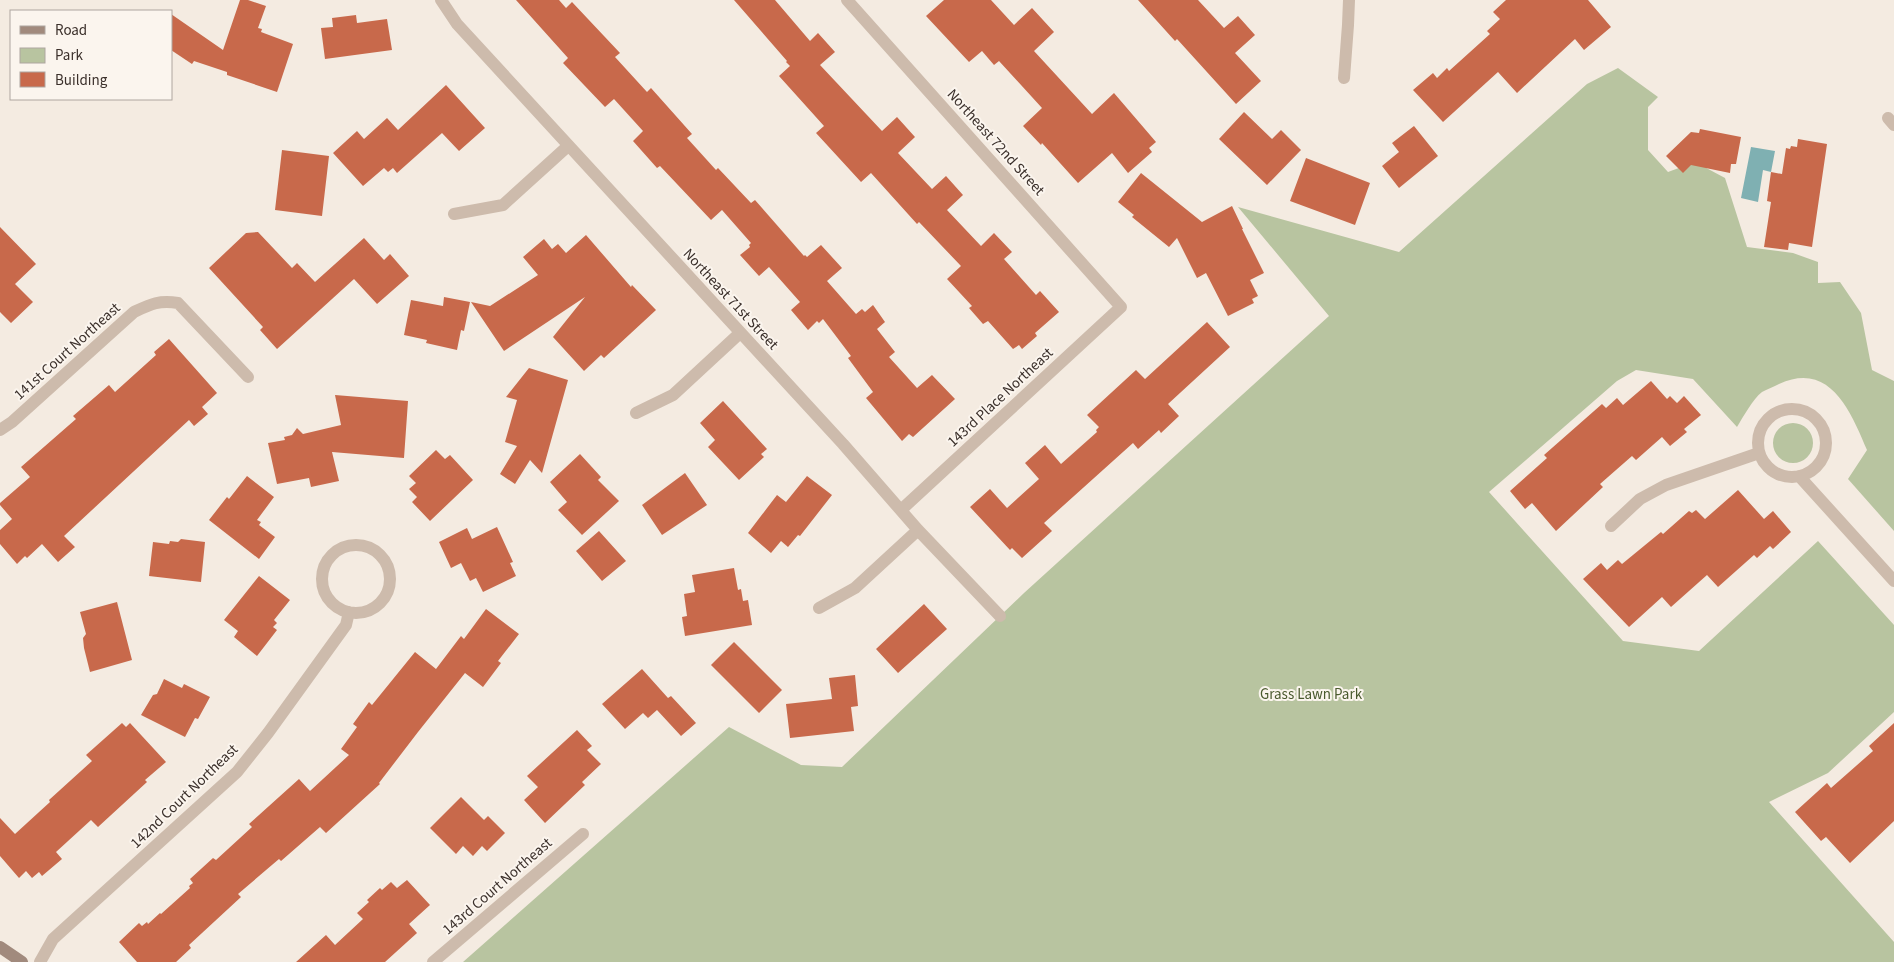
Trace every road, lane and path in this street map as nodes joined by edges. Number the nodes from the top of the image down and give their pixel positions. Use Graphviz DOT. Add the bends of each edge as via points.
graph roads {
  1 [pos="440,0"];
  2 [pos="847,0"];
  3 [pos="1349,0"];
  4 [pos="1344,78"];
  5 [pos="568,146"];
  6 [pos="454,214"];
  7 [pos="1121,307"];
  8 [pos="740,333"];
  9 [pos="248,377"];
  10 [pos="636,413"];
  11 [pos="0,430"];
  12 [pos="1759,453"];
  13 [pos="1799,476"];
  14 [pos="901,510"];
  15 [pos="1611,526"];
  16 [pos="918,530"];
  17 [pos="1894,581"];
  18 [pos="819,608"];
  19 [pos="349,612"];
  20 [pos="1000,616"];
  21 [pos="582,834"];
  22 [pos="0,947"];
  23 [pos="22,962"];
  24 [pos="40,962"];
  25 [pos="433,962"];
  1 -- 5 [label="street, Northeast 71st Street" via="457,24"];
  2 -- 7 [label="street, Northeast 72nd Street"];
  3 -- 4 [label="street"];
  5 -- 6 [label="street" via="503,205"];
  5 -- 8 [label="street, Northeast 71st Street"];
  7 -- 14 [label="street, 143rd Place Northeast"];
  8 -- 10 [label="street" via="672,395"];
  8 -- 14 [label="street, Northeast 71st Street"];
  9 -- 11 [label="street, 141st Court Northeast" via="178,304 154,303 134,312"];
  12 -- 13 [label="street" via="1772,471 1782,476"];
  12 -- 13 [label="street" via="1757,442 1765,421 1783,410 1805,412 1822,427 1825,449 1822,460 1814,469"];
  12 -- 15 [label="street" via="1666,485 1640,499"];
  13 -- 17 [label="street"];
  14 -- 16 [label="street, Northeast 71st Street"];
  16 -- 18 [label="street" via="855,588"];
  16 -- 20 [label="street, Northeast 71st Street"];
  19 -- 19 [label="street" via="365,612 379,604 389,586 390,575 381,556 362,546 339,550 324,567 322,578 329,600"];
  19 -- 24 [label="street, 142nd Court Northeast" via="346,626 237,772 53,939"];
  21 -- 25 [label="street, 143rd Court Northeast"];
  22 -- 23 [label="main road"];
}
